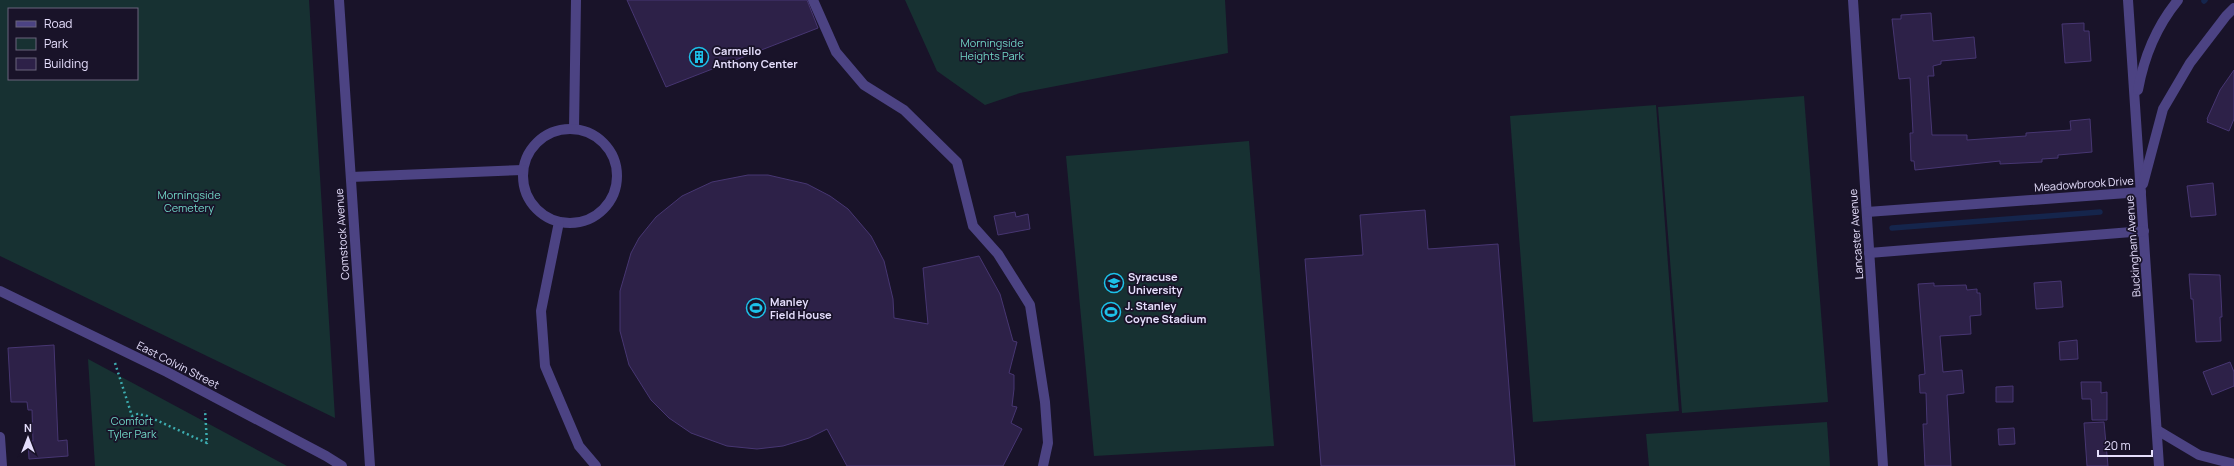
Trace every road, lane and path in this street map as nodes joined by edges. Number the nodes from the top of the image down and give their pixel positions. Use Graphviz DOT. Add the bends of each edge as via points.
graph roads {
  1 [pos="339,0"];
  2 [pos="576,0"];
  3 [pos="813,0"];
  4 [pos="1853,0"];
  5 [pos="2128,0"];
  6 [pos="2178,0"];
  7 [pos="2234,8"];
  8 [pos="2135,108"];
  9 [pos="574,129"];
  10 [pos="523,170"];
  11 [pos="351,177"];
  12 [pos="2141,192"];
  13 [pos="1867,212"];
  14 [pos="559,222"];
  15 [pos="2144,232"];
  16 [pos="1869,253"];
  17 [pos="0,291"];
  18 [pos="115,362"];
  19 [pos="205,410"];
  20 [pos="2157,430"];
  21 [pos="0,437"];
  22 [pos="2234,464"];
  23 [pos="2,466"];
  24 [pos="342,466"];
  25 [pos="370,466"];
  26 [pos="596,466"];
  27 [pos="1043,466"];
  28 [pos="1883,466"];
  29 [pos="2159,466"];
  1 -- 11 [label="street, Comstock Avenue"];
  2 -- 9 [label="street"];
  3 -- 27 [label="street" via="836,52 864,85 904,110 957,162 973,226 998,254 1030,305 1045,402 1048,443"];
  4 -- 13 [label="street, Lancaster Avenue"];
  5 -- 8 [label="street, Buckingham Avenue"];
  6 -- 8 [label="street" via="2149,45 2142,66"];
  7 -- 12 [label="street, Meadowbrook Drive" via="2190,63 2163,109"];
  8 -- 12 [label="street, Buckingham Avenue"];
  9 -- 10 [label="street" via="549,134 536,143 525,161"];
  9 -- 14 [label="street" via="584,131 601,141 612,154 616,164 617,185 611,200 603,210 587,220"];
  10 -- 11 [label="street"];
  10 -- 14 [label="street" via="526,194 535,207"];
  11 -- 25 [label="street, Comstock Avenue"];
  12 -- 13 [label="street, Meadowbrook Drive"];
  12 -- 15 [label="street, Buckingham Avenue"];
  13 -- 16 [label="street, Lancaster Avenue"];
  14 -- 26 [label="street" via="541,311 546,366 579,446"];
  15 -- 16 [label="street"];
  15 -- 20 [label="street, Buckingham Avenue"];
  16 -- 28 [label="street, Lancaster Avenue"];
  17 -- 24 [label="street, East Colvin Street" via="168,372"];
  18 -- 19 [label="path" via="132,416 147,416 207,443"];
  20 -- 22 [label="street" via="2199,455"];
  20 -- 29 [label="street, Buckingham Avenue"];
  21 -- 23 [label="street"];
}
